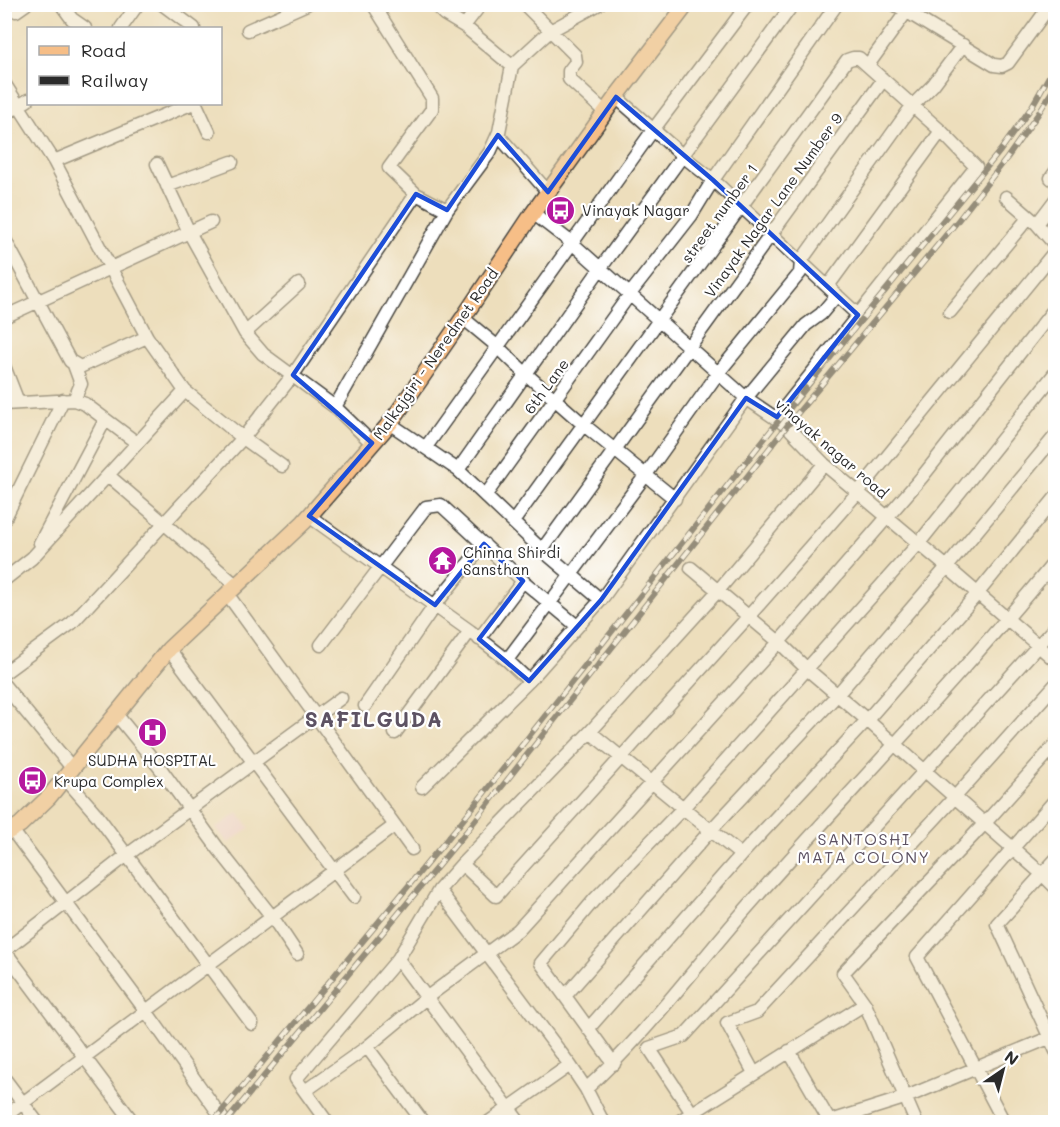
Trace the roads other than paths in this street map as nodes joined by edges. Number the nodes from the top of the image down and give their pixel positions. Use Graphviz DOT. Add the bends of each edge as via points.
graph roads {
  1 [pos="61,4"];
  2 [pos="138,4"];
  3 [pos="162,4"];
  4 [pos="374,4"];
  5 [pos="434,4"];
  6 [pos="481,4"];
  7 [pos="524,4"];
  8 [pos="599,4"];
  9 [pos="687,4"];
  10 [pos="748,4"];
  11 [pos="793,4"];
  12 [pos="837,4"];
  13 [pos="894,4"];
  14 [pos="1051,4"];
  15 [pos="303,5"];
  16 [pos="910,8"];
  17 [pos="464,26"];
  18 [pos="84,27"];
  19 [pos="122,27"];
  20 [pos="193,27"];
  21 [pos="248,30"];
  22 [pos="550,31"];
  23 [pos="963,45"];
  24 [pos="868,65"];
  25 [pos="512,66"];
  26 [pos="883,80"];
  27 [pos="4,83"];
  28 [pos="615,97"];
  29 [pos="24,103"];
  30 [pos="189,105"];
  31 [pos="196,105"];
  32 [pos="912,106"];
  33 [pos="605,112"];
  34 [pos="4,115"];
  35 [pos="653,130"];
  36 [pos="941,131"];
  37 [pos="209,132"];
  38 [pos="498,135"];
  39 [pos="683,156"];
  40 [pos="54,161"];
  41 [pos="232,162"];
  42 [pos="157,164"];
  43 [pos="1056,171"];
  44 [pos="713,180"];
  45 [pos="1056,182"];
  46 [pos="167,186"];
  47 [pos="548,192"];
  48 [pos="416,194"];
  49 [pos="1006,196"];
  50 [pos="1056,199"];
  51 [pos="742,207"];
  52 [pos="447,210"];
  53 [pos="533,213"];
  54 [pos="1033,221"];
  55 [pos="211,222"];
  56 [pos="189,232"];
  57 [pos="771,234"];
  58 [pos="4,238"];
  59 [pos="572,243"];
  60 [pos="1056,248"];
  61 [pos="801,261"];
  62 [pos="111,267"];
  63 [pos="600,269"];
  64 [pos="299,284"];
  65 [pos="832,291"];
  66 [pos="630,294"];
  67 [pos="38,300"];
  68 [pos="1056,307"];
  69 [pos="950,312"];
  70 [pos="858,315"];
  71 [pos="4,317"];
  72 [pos="463,318"];
  73 [pos="659,321"];
  74 [pos="244,333"];
  75 [pos="147,337"];
  76 [pos="498,347"];
  77 [pos="689,349"];
  78 [pos="74,365"];
  79 [pos="4,366"];
  80 [pos="719,372"];
  81 [pos="1056,372"];
  82 [pos="525,373"];
  83 [pos="293,375"];
  84 [pos="185,391"];
  85 [pos="746,398"];
  86 [pos="555,399"];
  87 [pos="69,400"];
  88 [pos="18,402"];
  89 [pos="4,404"];
  90 [pos="334,407"];
  91 [pos="777,417"];
  92 [pos="105,420"];
  93 [pos="389,423"];
  94 [pos="584,425"];
  95 [pos="1056,435"];
  96 [pos="243,438"];
  97 [pos="137,443"];
  98 [pos="372,443"];
  99 [pos="426,447"];
  100 [pos="614,450"];
  101 [pos="824,464"];
  102 [pos="282,466"];
  103 [pos="458,470"];
  104 [pos="109,476"];
  105 [pos="645,476"];
  106 [pos="859,491"];
  107 [pos="485,496"];
  108 [pos="1056,496"];
  109 [pos="675,499"];
  110 [pos="309,516"];
  111 [pos="887,517"];
  112 [pos="4,520"];
  113 [pos="513,522"];
  114 [pos="164,525"];
  115 [pos="919,543"];
  116 [pos="484,544"];
  117 [pos="542,550"];
  118 [pos="32,558"];
  119 [pos="1056,560"];
  120 [pos="379,567"];
  121 [pos="947,567"];
  122 [pos="691,568"];
  123 [pos="570,575"];
  124 [pos="4,580"];
  125 [pos="523,581"];
  126 [pos="232,591"];
  127 [pos="717,592"];
  128 [pos="978,593"];
  129 [pos="601,600"];
  130 [pos="548,602"];
  131 [pos="435,605"];
  132 [pos="748,617"];
  133 [pos="1008,619"];
  134 [pos="577,626"];
  135 [pos="1056,626"];
  136 [pos="475,635"];
  137 [pos="779,642"];
  138 [pos="321,645"];
  139 [pos="1038,646"];
  140 [pos="169,650"];
  141 [pos="507,660"];
  142 [pos="1056,661"];
  143 [pos="807,669"];
  144 [pos="4,673"];
  145 [pos="529,681"];
  146 [pos="1056,684"];
  147 [pos="4,685"];
  148 [pos="837,695"];
  149 [pos="341,698"];
  150 [pos="364,706"];
  151 [pos="116,714"];
  152 [pos="316,717"];
  153 [pos="867,720"];
  154 [pos="591,732"];
  155 [pos="395,733"];
  156 [pos="1056,744"];
  157 [pos="896,746"];
  158 [pos="621,758"];
  159 [pos="254,762"];
  160 [pos="925,771"];
  161 [pos="69,774"];
  162 [pos="651,783"];
  163 [pos="422,787"];
  164 [pos="954,797"];
  165 [pos="1056,799"];
  166 [pos="189,808"];
  167 [pos="683,808"];
  168 [pos="985,823"];
  169 [pos="394,826"];
  170 [pos="711,830"];
  171 [pos="8,832"];
  172 [pos="1013,848"];
  173 [pos="412,849"];
  174 [pos="127,855"];
  175 [pos="741,855"];
  176 [pos="1056,859"];
  177 [pos="462,864"];
  178 [pos="335,871"];
  179 [pos="1042,874"];
  180 [pos="1056,888"];
  181 [pos="439,890"];
  182 [pos="354,897"];
  183 [pos="67,902"];
  184 [pos="273,918"];
  185 [pos="5,950"];
  186 [pos="297,954"];
  187 [pos="488,954"];
  188 [pos="398,959"];
  189 [pos="209,965"];
  190 [pos="566,995"];
  191 [pos="426,999"];
  192 [pos="865,1004"];
  193 [pos="146,1011"];
  194 [pos="252,1024"];
  195 [pos="588,1029"];
  196 [pos="1052,1037"];
  197 [pos="367,1047"];
  198 [pos="789,1051"];
  199 [pos="1056,1051"];
  200 [pos="83,1058"];
  201 [pos="614,1064"];
  202 [pos="570,1065"];
  203 [pos="975,1068"];
  204 [pos="754,1073"];
  205 [pos="4,1078"];
  206 [pos="585,1089"];
  207 [pos="304,1091"];
  208 [pos="904,1098"];
  209 [pos="22,1103"];
  210 [pos="509,1109"];
  211 [pos="692,1113"];
  212 [pos="4,1117"];
  213 [pos="37,1122"];
  214 [pos="133,1122"];
  215 [pos="225,1122"];
  216 [pos="327,1122"];
  217 [pos="423,1122"];
  218 [pos="489,1122"];
  219 [pos="519,1122"];
  220 [pos="603,1122"];
  221 [pos="678,1122"];
  222 [pos="829,1122"];
  223 [pos="916,1122"];
  224 [pos="1004,1122"];
  1 -- 18 [label="street"];
  2 -- 19 [label="street"];
  3 -- 20 [label="street"];
  4 -- 48 [label="street" via="432,98 432,109 389,168"];
  5 -- 17 [label="street"];
  6 -- 17 [label="street"];
  7 -- 22 [label="street"];
  8 -- 22 [label="street"];
  9 -- 28 [label="main road, Malkajgiri - Neredmet Road"];
  10 -- 35 [label="street"];
  11 -- 39 [label="street"];
  12 -- 44 [label="street, 6th Lane"];
  13 -- 16 [label="street"];
  14 -- 23 [label="street" via="1002,66"];
  15 -- 21 [label="street"];
  16 -- 23 [label="street"];
  16 -- 24 [label="street"];
  17 -- 25 [label="street"];
  22 -- 25 [label="street"];
  22 -- 33 [label="street" via="575,55 569,79"];
  23 -- 32 [label="street"];
  24 -- 26 [label="street"];
  24 -- 51 [label="street, street number 1" via="859,58 847,60"];
  25 -- 38 [label="street"];
  26 -- 32 [label="street"];
  26 -- 57 [label="street, Vinayak Nagar Lane Number 9"];
  27 -- 29 [label="street"];
  28 -- 33 [label="main road, Malkajgiri - Neredmet Road"];
  28 -- 35 [label="street"];
  29 -- 34 [label="street"];
  29 -- 40 [label="street"];
  30 -- 40 [label="street"];
  31 -- 37 [label="street"];
  32 -- 36 [label="street"];
  32 -- 61 [label="street"];
  33 -- 47 [label="main road, Malkajgiri - Neredmet Road"];
  35 -- 39 [label="street"];
  35 -- 59 [label="street"];
  36 -- 65 [label="street"];
  36 -- 70 [label="street" via="976,167"];
  38 -- 47 [label="street"];
  38 -- 52 [label="street"];
  39 -- 44 [label="street"];
  39 -- 63 [label="street"];
  40 -- 62 [label="street"];
  41 -- 46 [label="street"];
  42 -- 46 [label="street"];
  43 -- 45 [label="street" via="1051,178"];
  44 -- 51 [label="street"];
  44 -- 66 [label="street, 6th Lane" via="691,216"];
  46 -- 56 [label="street"];
  47 -- 53 [label="main road, Malkajgiri - Neredmet Road"];
  48 -- 52 [label="street"];
  48 -- 83 [label="street"];
  49 -- 54 [label="street"];
  50 -- 54 [label="street"];
  51 -- 57 [label="street"];
  51 -- 73 [label="street, street number 1"];
  52 -- 90 [label="street"];
  53 -- 59 [label="street, vinayak nagar road"];
  53 -- 72 [label="main road, Malkajgiri - Neredmet Road"];
  54 -- 60 [label="street"];
  54 -- 69 [label="street"];
  55 -- 56 [label="street"];
  56 -- 62 [label="street"];
  56 -- 74 [label="street"];
  57 -- 61 [label="street"];
  57 -- 77 [label="street, Vinayak Nagar Lane Number 9"];
  58 -- 67 [label="street"];
  59 -- 63 [label="street, vinayak nagar road"];
  59 -- 76 [label="street"];
  60 -- 106 [label="street"];
  61 -- 65 [label="street"];
  61 -- 80 [label="street" via="800,273"];
  62 -- 67 [label="street"];
  62 -- 75 [label="street"];
  63 -- 66 [label="street, vinayak nagar road"];
  63 -- 82 [label="street"];
  64 -- 74 [label="street"];
  65 -- 70 [label="street"];
  65 -- 85 [label="street" via="821,314 806,325"];
  66 -- 73 [label="street, vinayak nagar road"];
  66 -- 86 [label="street, 6th Lane"];
  67 -- 71 [label="street"];
  67 -- 78 [label="street"];
  68 -- 111 [label="street"];
  70 -- 91 [label="street"];
  72 -- 76 [label="street"];
  72 -- 93 [label="main road, Malkajgiri - Neredmet Road"];
  73 -- 77 [label="street, vinayak nagar road"];
  73 -- 94 [label="street, street number 1"];
  74 -- 83 [label="street" via="263,354"];
  75 -- 78 [label="street" via="80,366"];
  75 -- 84 [label="street"];
  76 -- 82 [label="street"];
  76 -- 99 [label="street"];
  77 -- 80 [label="street, vinayak nagar road"];
  77 -- 100 [label="street, Vinayak Nagar Lane Number 9"];
  78 -- 87 [label="street" via="81,382"];
  79 -- 88 [label="street"];
  80 -- 85 [label="street, vinayak nagar road"];
  80 -- 105 [label="street"];
  81 -- 115 [label="street"];
  82 -- 86 [label="street"];
  82 -- 103 [label="street"];
  83 -- 90 [label="street"];
  83 -- 96 [label="street"];
  84 -- 96 [label="street"];
  84 -- 97 [label="street"];
  85 -- 91 [label="street, vinayak nagar road"];
  85 -- 109 [label="street"];
  86 -- 94 [label="street"];
  86 -- 107 [label="street, 6th Lane"];
  87 -- 88 [label="street"];
  87 -- 92 [label="street" via="85,404"];
  87 -- 112 [label="street"];
  88 -- 89 [label="street"];
  90 -- 98 [label="street"];
  91 -- 101 [label="street, vinayak nagar road"];
  92 -- 97 [label="street"];
  92 -- 118 [label="street"];
  93 -- 98 [label="main road, Malkajgiri - Neredmet Road"];
  93 -- 99 [label="street"];
  94 -- 100 [label="street"];
  94 -- 113 [label="street, street number 1"];
  95 -- 121 [label="street"];
  96 -- 102 [label="street"];
  96 -- 114 [label="street"];
  97 -- 104 [label="street"];
  98 -- 110 [label="main road, Malkajgiri - Neredmet Road"];
  99 -- 103 [label="street"];
  100 -- 105 [label="street"];
  100 -- 117 [label="street, Vinayak Nagar Lane Number 9"];
  101 -- 106 [label="street, vinayak nagar road"];
  101 -- 127 [label="street"];
  103 -- 107 [label="street"];
  104 -- 114 [label="street"];
  104 -- 118 [label="street"];
  105 -- 109 [label="street"];
  105 -- 123 [label="street"];
  106 -- 111 [label="street, vinayak nagar road"];
  106 -- 132 [label="street"];
  107 -- 113 [label="street"];
  108 -- 128 [label="street"];
  109 -- 129 [label="street"];
  110 -- 120 [label="street"];
  110 -- 126 [label="main road, Malkajgiri - Neredmet Road"];
  111 -- 115 [label="street, vinayak nagar road"];
  111 -- 137 [label="street"];
  113 -- 117 [label="street"];
  114 -- 126 [label="street"];
  114 -- 144 [label="street" via="72,623"];
  115 -- 121 [label="street, vinayak nagar road"];
  115 -- 143 [label="street"];
  116 -- 120 [label="street" via="441,505 433,505 426,507"];
  116 -- 125 [label="street"];
  116 -- 131 [label="street"];
  117 -- 123 [label="street"];
  118 -- 124 [label="street"];
  119 -- 133 [label="street"];
  120 -- 131 [label="street"];
  120 -- 138 [label="street"];
  121 -- 128 [label="street, vinayak nagar road"];
  121 -- 148 [label="street"];
  122 -- 127 [label="street"];
  123 -- 129 [label="street"];
  123 -- 130 [label="street"];
  125 -- 130 [label="street"];
  125 -- 136 [label="street"];
  126 -- 140 [label="main road, Malkajgiri - Neredmet Road"];
  126 -- 152 [label="street"];
  127 -- 132 [label="street"];
  127 -- 154 [label="street"];
  128 -- 133 [label="street, vinayak nagar road"];
  128 -- 153 [label="street"];
  129 -- 134 [label="street"];
  130 -- 134 [label="street"];
  130 -- 141 [label="street"];
  131 -- 136 [label="street"];
  131 -- 150 [label="street"];
  132 -- 137 [label="street"];
  132 -- 158 [label="street"];
  133 -- 139 [label="street, vinayak nagar road"];
  133 -- 157 [label="street"];
  134 -- 145 [label="street"];
  135 -- 139 [label="street"];
  136 -- 141 [label="street"];
  136 -- 155 [label="street"];
  137 -- 143 [label="street"];
  137 -- 162 [label="street"];
  139 -- 142 [label="street, vinayak nagar road"];
  139 -- 160 [label="street"];
  140 -- 151 [label="main road, Malkajgiri - Neredmet Road"];
  140 -- 159 [label="street"];
  141 -- 145 [label="street"];
  143 -- 148 [label="street"];
  143 -- 167 [label="street"];
  145 -- 163 [label="street"];
  146 -- 164 [label="street"];
  147 -- 161 [label="street"];
  148 -- 153 [label="street"];
  148 -- 170 [label="street"];
  149 -- 152 [label="street"];
  151 -- 161 [label="main road, Malkajgiri - Neredmet Road"];
  151 -- 166 [label="street"];
  152 -- 159 [label="street"];
  152 -- 169 [label="street"];
  153 -- 157 [label="street"];
  153 -- 175 [label="street"];
  154 -- 158 [label="street"];
  154 -- 177 [label="street"];
  156 -- 168 [label="street"];
  157 -- 160 [label="street"];
  157 -- 201 [label="street" via="751,903"];
  158 -- 162 [label="street"];
  158 -- 177 [label="street" via="496,896"];
  159 -- 166 [label="street"];
  159 -- 178 [label="street"];
  160 -- 164 [label="street"];
  160 -- 211 [label="street" via="684,1036 649,1048"];
  161 -- 171 [label="main road, Malkajgiri - Neredmet Road" via="30,816"];
  161 -- 174 [label="street"];
  162 -- 167 [label="street"];
  162 -- 187 [label="street" via="519,930"];
  164 -- 168 [label="street"];
  164 -- 204 [label="street" via="757,1012 727,1023"];
  165 -- 172 [label="street"];
  166 -- 174 [label="street"];
  166 -- 184 [label="street"];
  167 -- 170 [label="street"];
  167 -- 190 [label="street" via="594,900 541,963"];
  168 -- 172 [label="street"];
  168 -- 192 [label="street" via="843,973"];
  169 -- 173 [label="street"];
  169 -- 178 [label="street"];
  170 -- 175 [label="street"];
  170 -- 190 [label="street"];
  171 -- 183 [label="street"];
  172 -- 179 [label="street"];
  172 -- 203 [label="street" via="917,957"];
  174 -- 183 [label="street"];
  174 -- 189 [label="street"];
  175 -- 195 [label="street"];
  176 -- 179 [label="street"];
  177 -- 181 [label="street"];
  178 -- 182 [label="street"];
  178 -- 184 [label="street"];
  179 -- 180 [label="street"];
  179 -- 196 [label="street" via="997,924"];
  181 -- 187 [label="street"];
  181 -- 188 [label="street"];
  183 -- 185 [label="street"];
  183 -- 193 [label="street"];
  184 -- 186 [label="street"];
  184 -- 189 [label="street"];
  185 -- 200 [label="street"];
  187 -- 191 [label="street"];
  187 -- 202 [label="street"];
  188 -- 191 [label="street"];
  188 -- 207 [label="street" via="296,1079"];
  189 -- 193 [label="street"];
  189 -- 194 [label="street"];
  190 -- 195 [label="street"];
  191 -- 197 [label="street"];
  191 -- 210 [label="street"];
  192 -- 198 [label="street"];
  192 -- 208 [label="street"];
  193 -- 200 [label="street"];
  193 -- 215 [label="street"];
  195 -- 201 [label="street"];
  196 -- 199 [label="street"];
  196 -- 203 [label="street"];
  197 -- 207 [label="street"];
  197 -- 217 [label="street"];
  198 -- 204 [label="street"];
  198 -- 222 [label="street"];
  200 -- 209 [label="street"];
  200 -- 214 [label="street"];
  201 -- 206 [label="street"];
  202 -- 206 [label="street"];
  202 -- 210 [label="street"];
  203 -- 208 [label="street"];
  203 -- 224 [label="street"];
  204 -- 211 [label="street"];
  205 -- 209 [label="street"];
  206 -- 220 [label="street"];
  207 -- 216 [label="street"];
  208 -- 222 [label="street"];
  208 -- 223 [label="street"];
  209 -- 212 [label="street"];
  209 -- 213 [label="street"];
  210 -- 218 [label="street"];
  210 -- 219 [label="street"];
  211 -- 221 [label="street"];
}
